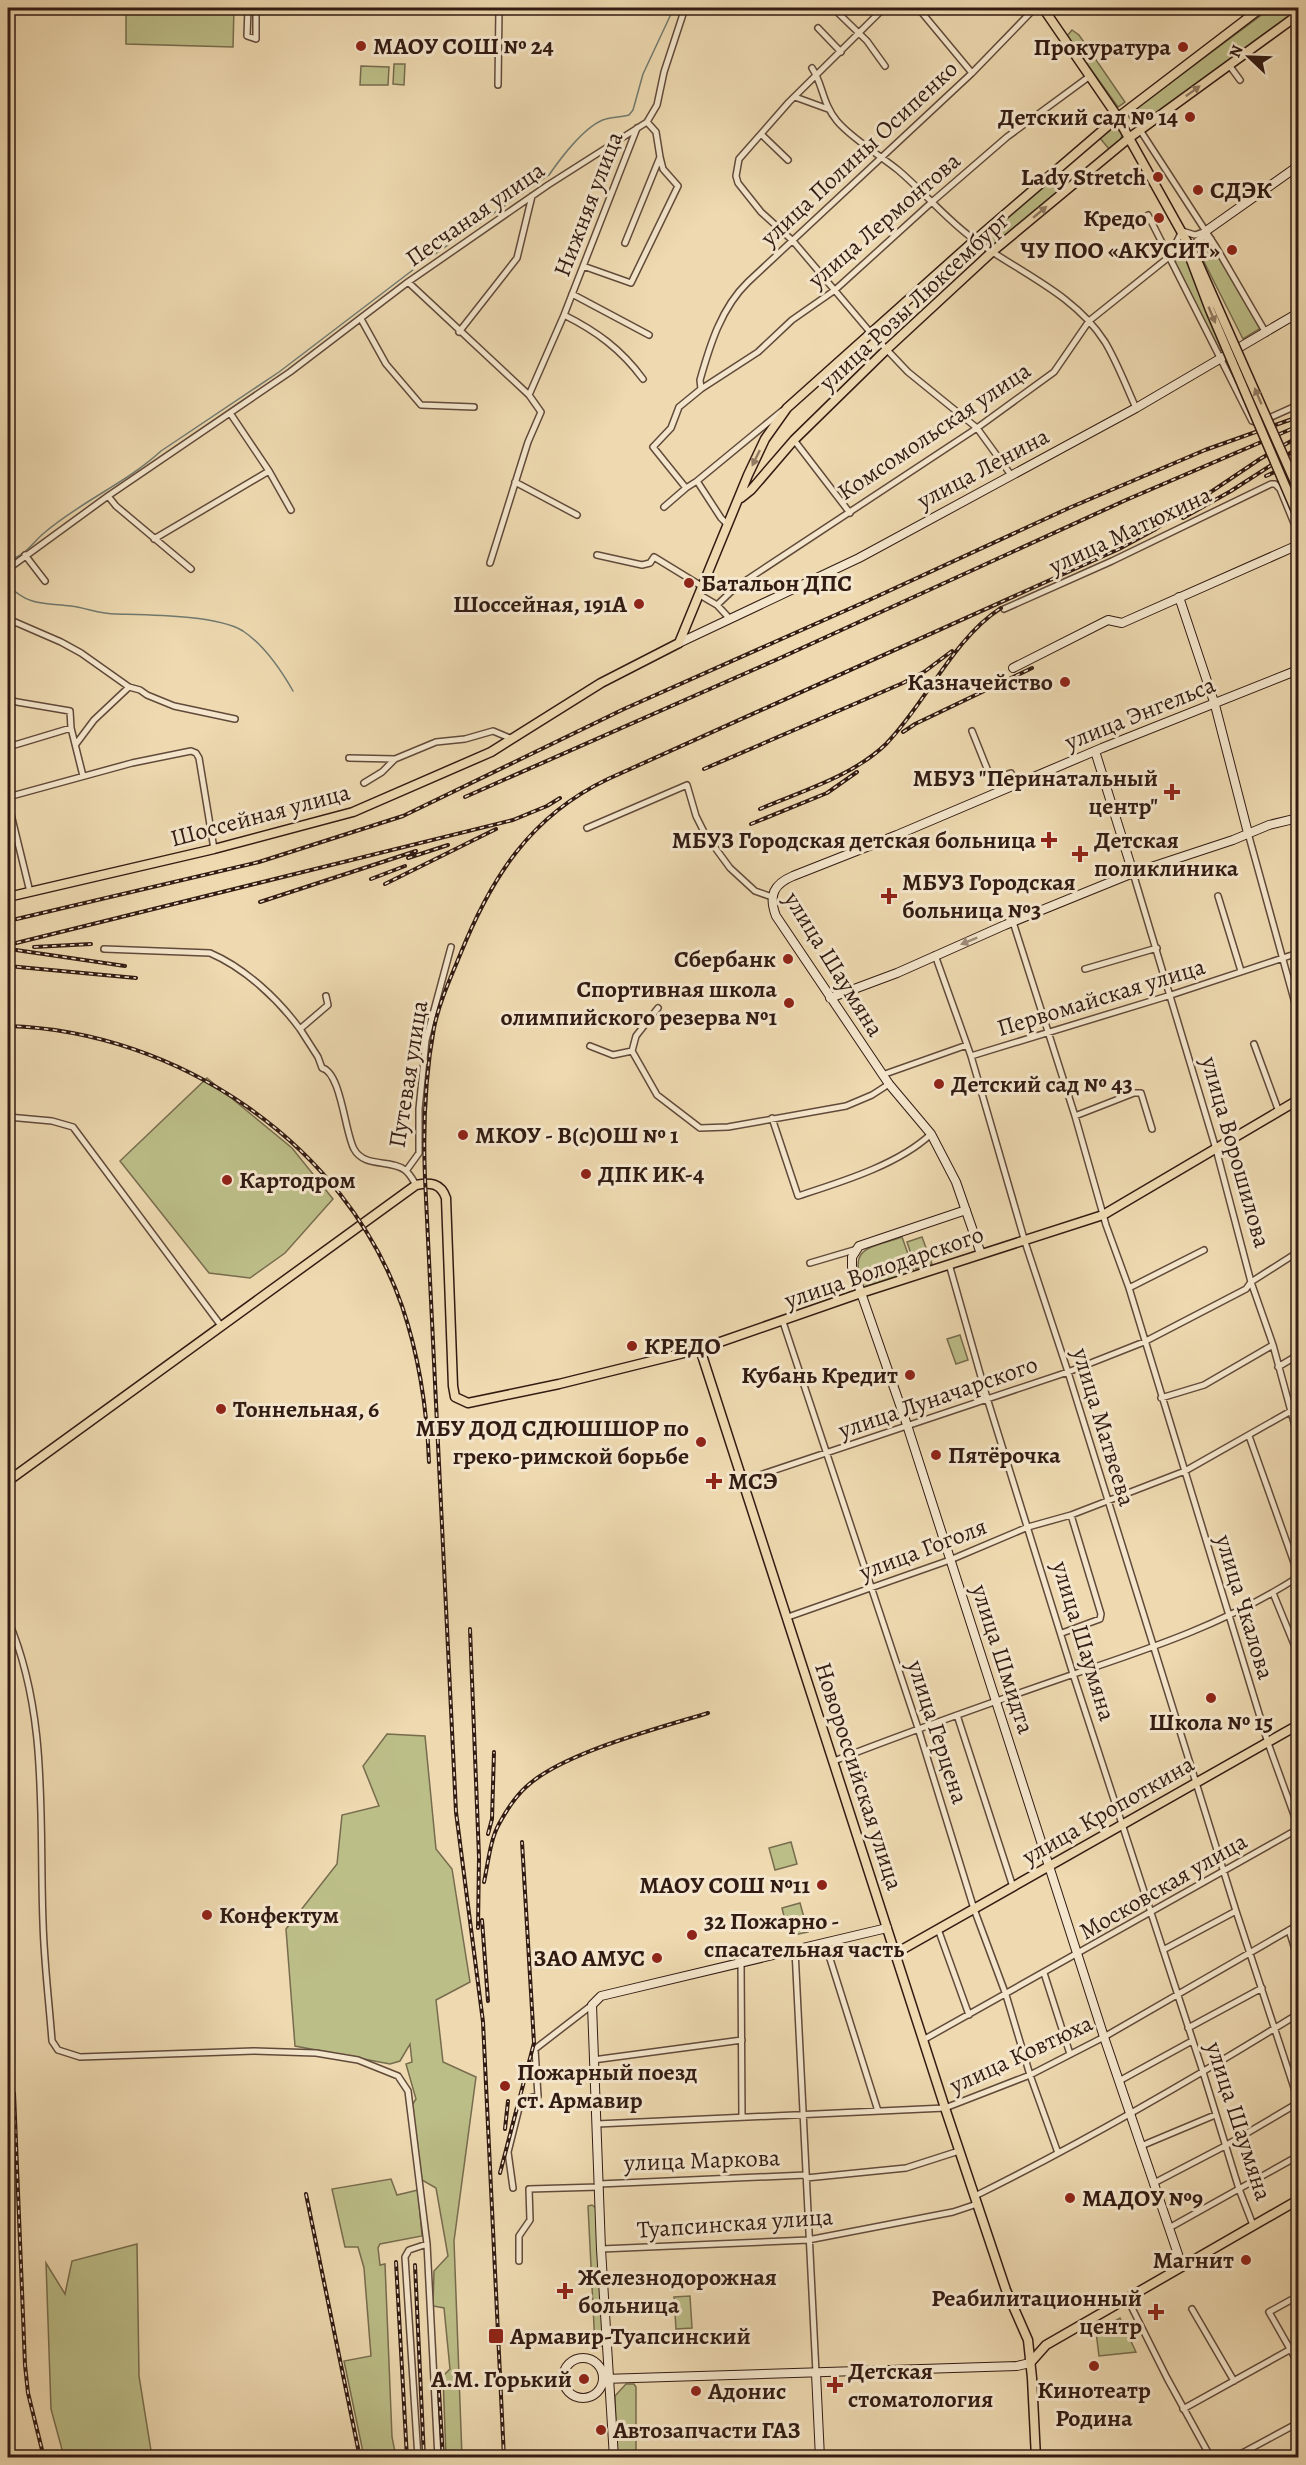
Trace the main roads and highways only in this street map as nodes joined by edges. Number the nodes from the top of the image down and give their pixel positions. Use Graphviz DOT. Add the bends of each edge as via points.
graph roads {
  1 [pos="1043,8"];
  2 [pos="1261,8"];
  3 [pos="1299,15"];
  4 [pos="1117,118"];
  5 [pos="1129,138"];
  6 [pos="1193,257"];
  7 [pos="1299,489"];
  8 [pos="740,498"];
  9 [pos="1299,516"];
  10 [pos="679,643"];
  11 [pos="8,897"];
  12 [pos="1299,1100"];
  13 [pos="700,1349"];
  14 [pos="8,1481"];
  15 [pos="1299,1725"];
  16 [pos="896,1953"];
  17 [pos="1299,2200"];
  18 [pos="1030,2363"];
  19 [pos="1036,2457"];
  1 -- 4 [label="main road"];
  2 -- 4 [label="main road, улица Розы Люксембург"];
  5 -- 3 [label="main road, улица Розы Люксембург, one-way"];
  4 -- 5 [label="main road"];
  4 -- 8 [label="main road, улица Розы Люксембург, one-way" via="797,399 765,439"];
  5 -- 6 [label="main road"];
  8 -- 5 [label="main road, улица Розы Люксембург, one-way" via="886,349 993,251"];
  7 -- 6 [label="main road, one-way, bridge"];
  6 -- 9 [label="main road, one-way, bridge" via="1210,310"];
  8 -- 10 [label="main road, улица Розы Люксембург"];
  10 -- 11 [label="main road, Шоссейная улица" via="602,682 491,752 353,812"];
  12 -- 13 [label="main road, улица Володарского" via="1103,1215"];
  13 -- 14 [label="main road, улица Володарского" via="463,1403 453,1393 446,1197 435,1184 416,1185"];
  13 -- 16 [label="main road, Новороссийская улица"];
  15 -- 16 [label="main road, улица Кропоткина"];
  16 -- 18 [label="main road, Новороссийская улица" via="1006,2290 1028,2340"];
  17 -- 18 [label="main road" via="1046,2345"];
  18 -- 19 [label="main road, Новороссийская улица"];
}
